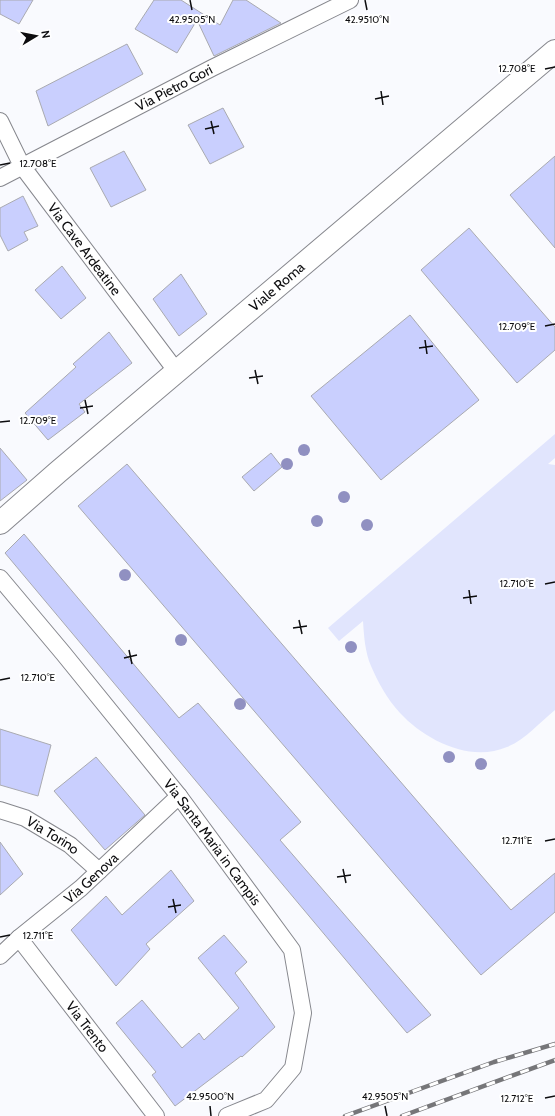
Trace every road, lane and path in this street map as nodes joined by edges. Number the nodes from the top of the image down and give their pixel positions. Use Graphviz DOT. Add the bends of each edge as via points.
graph roads {
  1 [pos="343,1"];
  2 [pos="555,51"];
  3 [pos="0,121"];
  4 [pos="22,166"];
  5 [pos="0,178"];
  6 [pos="176,372"];
  7 [pos="0,523"];
  8 [pos="0,578"];
  9 [pos="179,796"];
  10 [pos="0,810"];
  11 [pos="99,871"];
  12 [pos="19,938"];
  13 [pos="0,956"];
  14 [pos="156,1116"];
  15 [pos="227,1116"];
  1 -- 4 [label="street, Via Pietro Gori"];
  2 -- 6 [label="main road, Viale Roma"];
  3 -- 4 [label="street, Via Cave Ardeatine"];
  4 -- 5 [label="street, Via Pietro Gori"];
  4 -- 6 [label="street, Via Cave Ardeatine"];
  6 -- 7 [label="main road, Viale Roma"];
  8 -- 9 [label="street, Via Santa Maria in Campis"];
  9 -- 11 [label="street, Via Genova"];
  9 -- 15 [label="street, Via Santa Maria in Campis" via="292,950 303,1013 293,1068 266,1100"];
  10 -- 11 [label="street, Via Torino" via="25,818 70,845"];
  11 -- 12 [label="street, Via Genova"];
  12 -- 13 [label="street, Via Genova"];
  12 -- 14 [label="street, Via Trento"];
}
